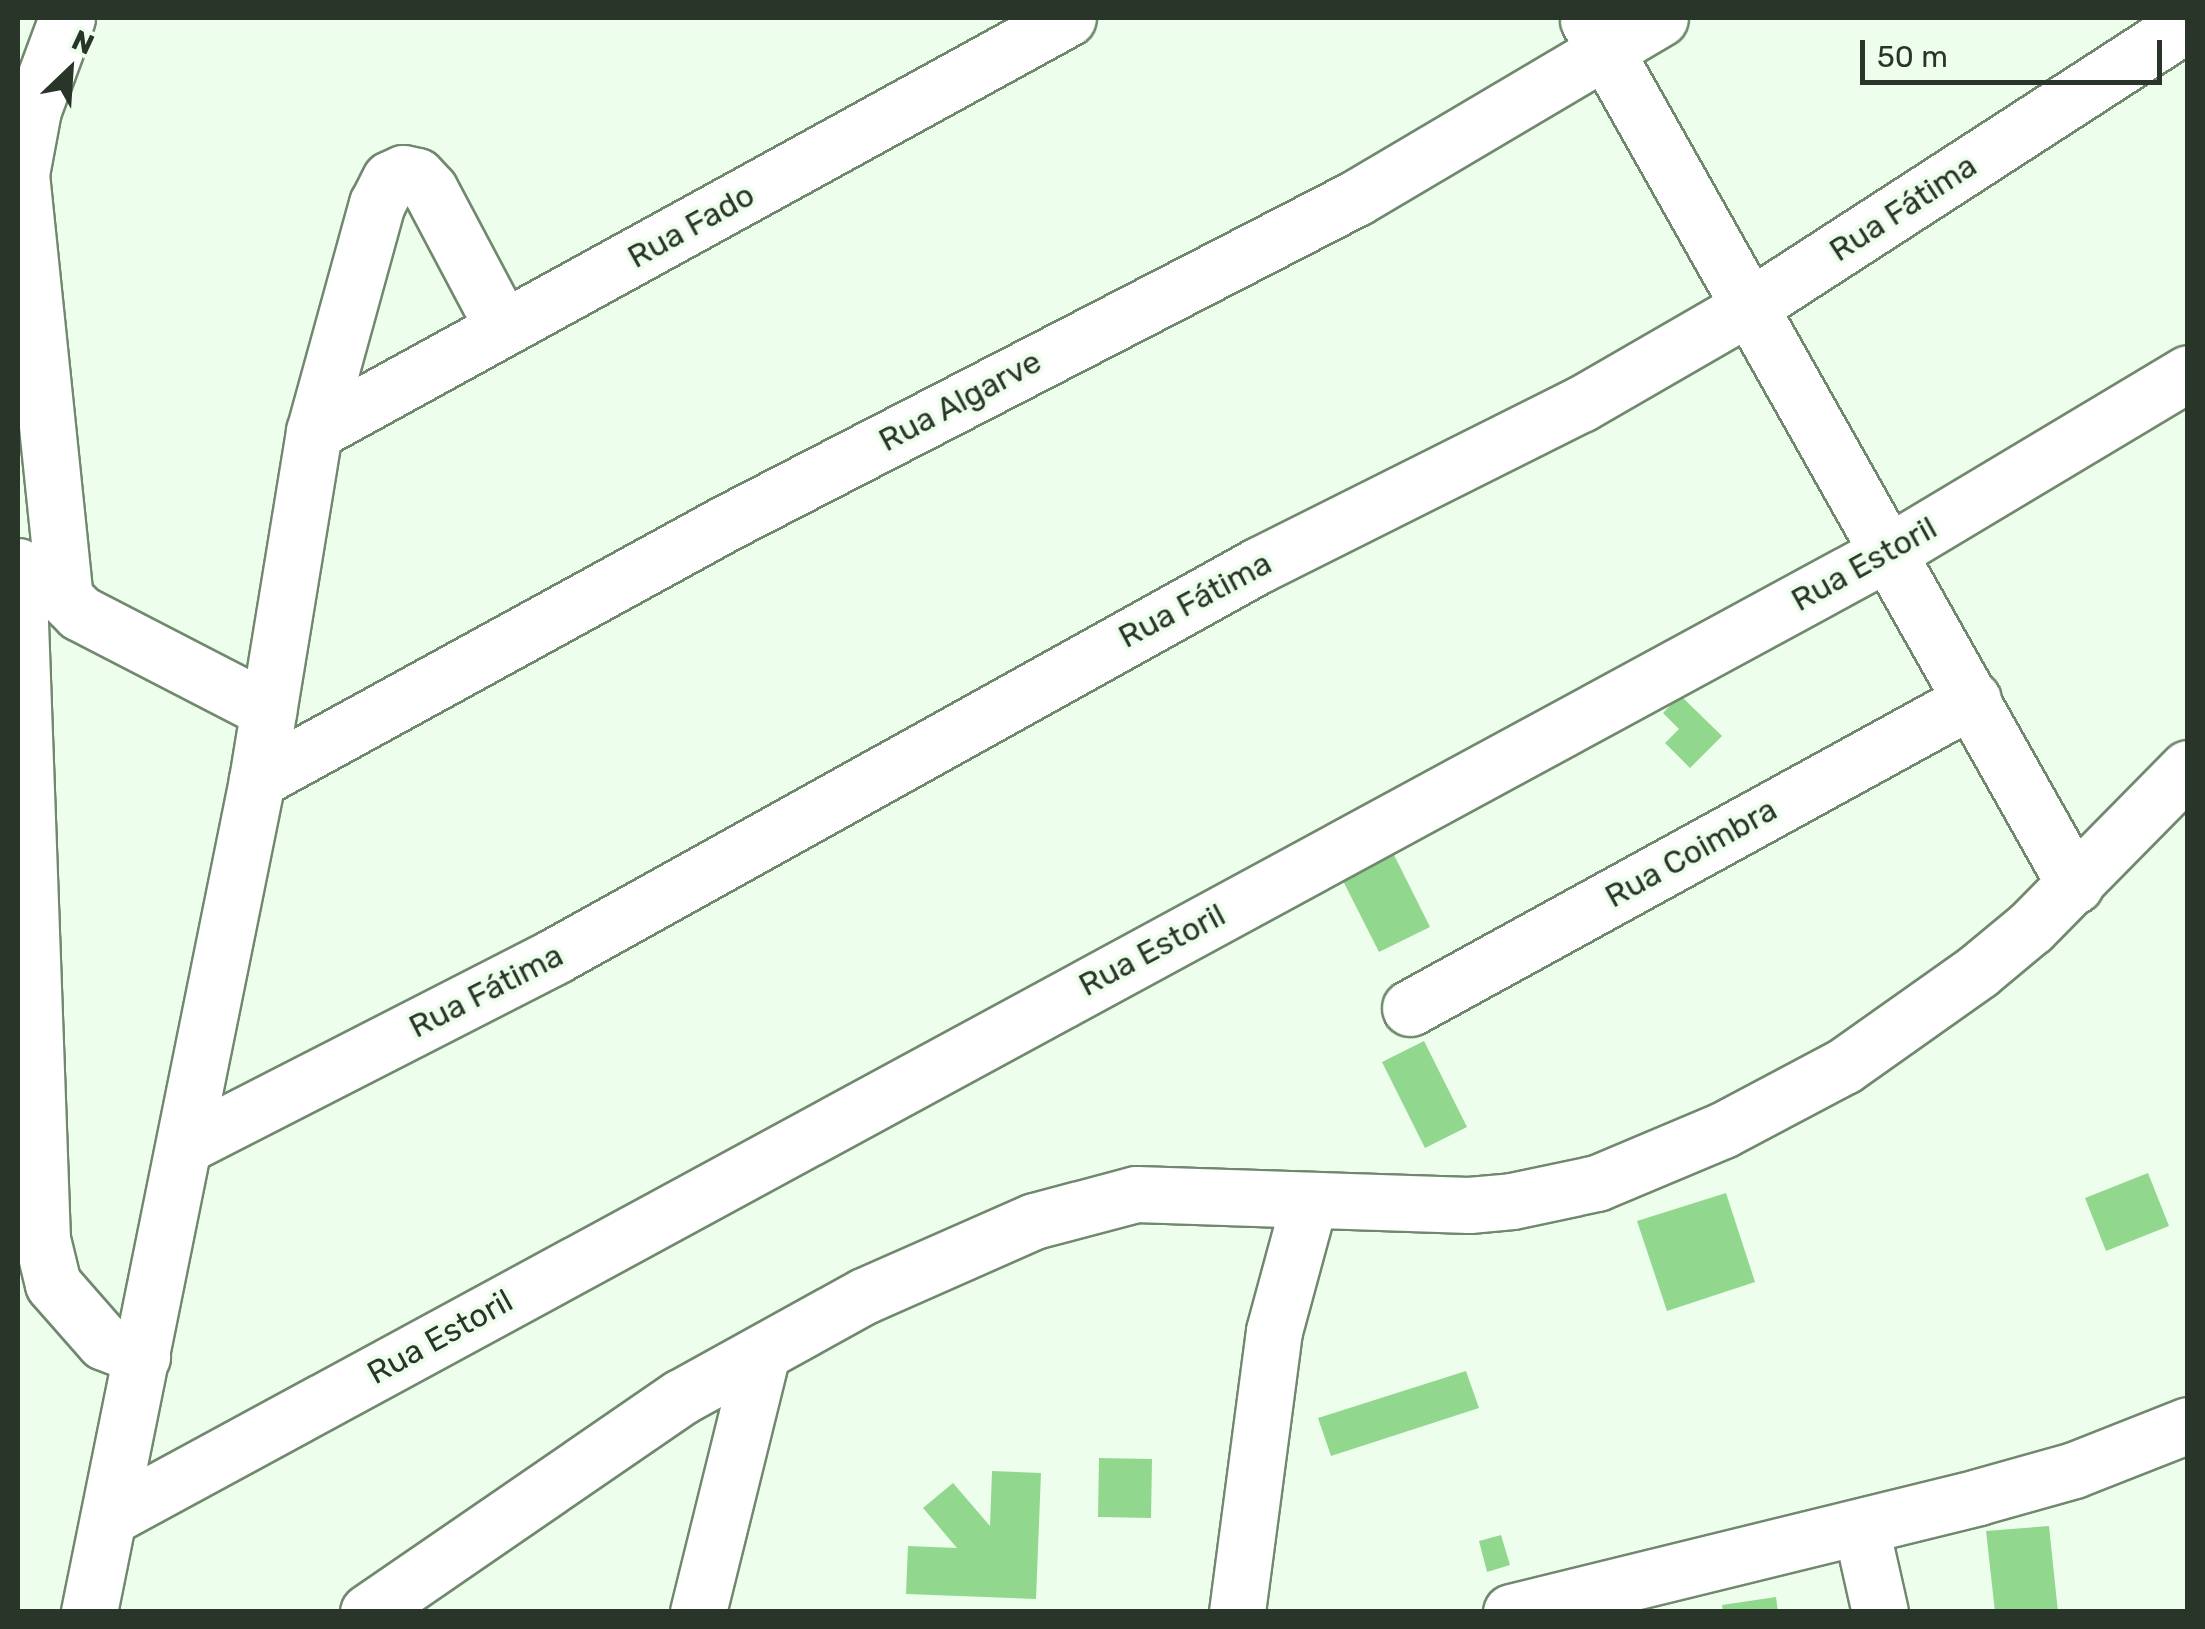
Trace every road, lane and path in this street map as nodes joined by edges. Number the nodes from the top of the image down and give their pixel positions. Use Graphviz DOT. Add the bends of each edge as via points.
graph roads {
  1 [pos="32,18"];
  2 [pos="66,18"];
  3 [pos="1068,18"];
  4 [pos="1660,18"];
  5 [pos="2188,23"];
  6 [pos="1596,34"];
  7 [pos="18,50"];
  8 [pos="1751,306"];
  9 [pos="503,328"];
  10 [pos="2188,373"];
  11 [pos="314,432"];
  12 [pos="1891,550"];
  13 [pos="18,566"];
  14 [pos="1973,699"];
  15 [pos="268,710"];
  16 [pos="2188,768"];
  17 [pos="257,780"];
  18 [pos="2074,885"];
  19 [pos="1410,1008"];
  20 [pos="184,1146"];
  21 [pos="1310,1202"];
  22 [pos="762,1354"];
  23 [pos="142,1357"];
  24 [pos="2188,1424"];
  25 [pos="110,1517"];
  26 [pos="1861,1528"];
  27 [pos="89,1612"];
  28 [pos="368,1612"];
  29 [pos="698,1612"];
  30 [pos="1237,1612"];
  31 [pos="1511,1612"];
  32 [pos="1880,1612"];
  1 -- 7 [label="street"];
  2 -- 15 [label="street" via="33,110 20,174 65,598 80,613"];
  3 -- 9 [label="street, Rua Fado"];
  4 -- 6 [label="street, Rua Algarve"];
  5 -- 8 [label="street, Rua Fátima"];
  6 -- 8 [label="street"];
  6 -- 17 [label="street, Rua Algarve" via="1356,198 743,514"];
  8 -- 12 [label="street"];
  8 -- 20 [label="street, Rua Fátima" via="1565,412 1174,611 556,956"];
  9 -- 11 [label="street, Rua Fado"];
  9 -- 11 [label="street" via="430,190 403,172 390,179 376,204"];
  10 -- 12 [label="street, Rua Estoril"];
  11 -- 15 [label="street"];
  12 -- 14 [label="street"];
  12 -- 25 [label="street, Rua Estoril"];
  13 -- 23 [label="street" via="42,1239 52,1284 104,1342"];
  14 -- 18 [label="street"];
  14 -- 19 [label="street, Rua Coimbra"];
  15 -- 17 [label="street"];
  16 -- 18 [label="street"];
  17 -- 20 [label="street"];
  18 -- 21 [label="street" via="1978,971 1844,1066 1597,1184 1512,1200"];
  20 -- 23 [label="street"];
  21 -- 22 [label="street" via="1237,1194 1104,1199 952,1254"];
  21 -- 30 [label="street" via="1274,1331"];
  22 -- 28 [label="street" via="587,1456"];
  22 -- 29 [label="street"];
  23 -- 25 [label="street"];
  24 -- 26 [label="street" via="2074,1470"];
  25 -- 27 [label="street"];
  26 -- 31 [label="street"];
  26 -- 32 [label="street"];
}
